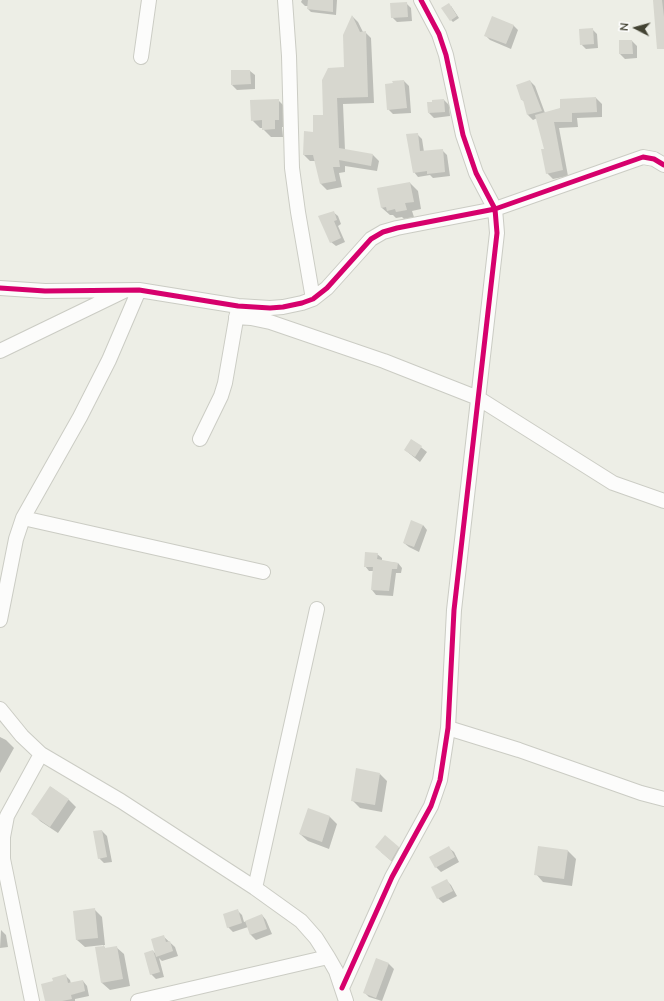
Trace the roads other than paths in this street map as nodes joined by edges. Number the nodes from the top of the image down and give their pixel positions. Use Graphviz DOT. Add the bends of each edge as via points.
graph roads {
  1 [pos="149,0"];
  2 [pos="285,0"];
  3 [pos="421,0"];
  4 [pos="140,57"];
  5 [pos="664,165"];
  6 [pos="495,209"];
  7 [pos="0,288"];
  8 [pos="134,290"];
  9 [pos="313,299"];
  10 [pos="237,311"];
  11 [pos="0,351"];
  12 [pos="478,398"];
  13 [pos="200,439"];
  14 [pos="664,501"];
  15 [pos="23,518"];
  16 [pos="263,572"];
  17 [pos="317,609"];
  18 [pos="0,620"];
  19 [pos="0,709"];
  20 [pos="4,720"];
  21 [pos="448,728"];
  22 [pos="41,754"];
  23 [pos="664,799"];
  24 [pos="255,888"];
  25 [pos="328,956"];
  26 [pos="344,994"];
  27 [pos="32,1001"];
  28 [pos="138,1001"];
  1 -- 4 [label="street"];
  2 -- 9 [label="street" via="292,168"];
  3 -- 6 [label="street" via="439,34 446,56 463,135 476,173"];
  5 -- 6 [label="street" via="654,159 643,158"];
  6 -- 9 [label="street" via="383,232 371,239 327,288"];
  6 -- 12 [label="street" via="497,233"];
  7 -- 8 [label="street" via="45,291"];
  8 -- 10 [label="street"];
  8 -- 11 [label="street"];
  8 -- 15 [label="street" via="110,360"];
  9 -- 10 [label="street" via="302,303"];
  10 -- 12 [label="street" via="251,318 270,322 384,361"];
  10 -- 13 [label="street" via="225,383"];
  12 -- 14 [label="street" via="613,483"];
  12 -- 21 [label="street" via="454,610"];
  15 -- 16 [label="street"];
  15 -- 18 [label="street" via="16,539"];
  17 -- 24 [label="street"];
  19 -- 20 [label="street"];
  20 -- 22 [label="street"];
  21 -- 23 [label="street" via="519,750 641,794"];
  21 -- 26 [label="street" via="440,780 431,806 392,877"];
  22 -- 24 [label="street" via="121,801"];
  22 -- 27 [label="street" via="7,816 2,859"];
  24 -- 25 [label="street" via="301,921"];
  25 -- 26 [label="street"];
  25 -- 28 [label="street"];
}
